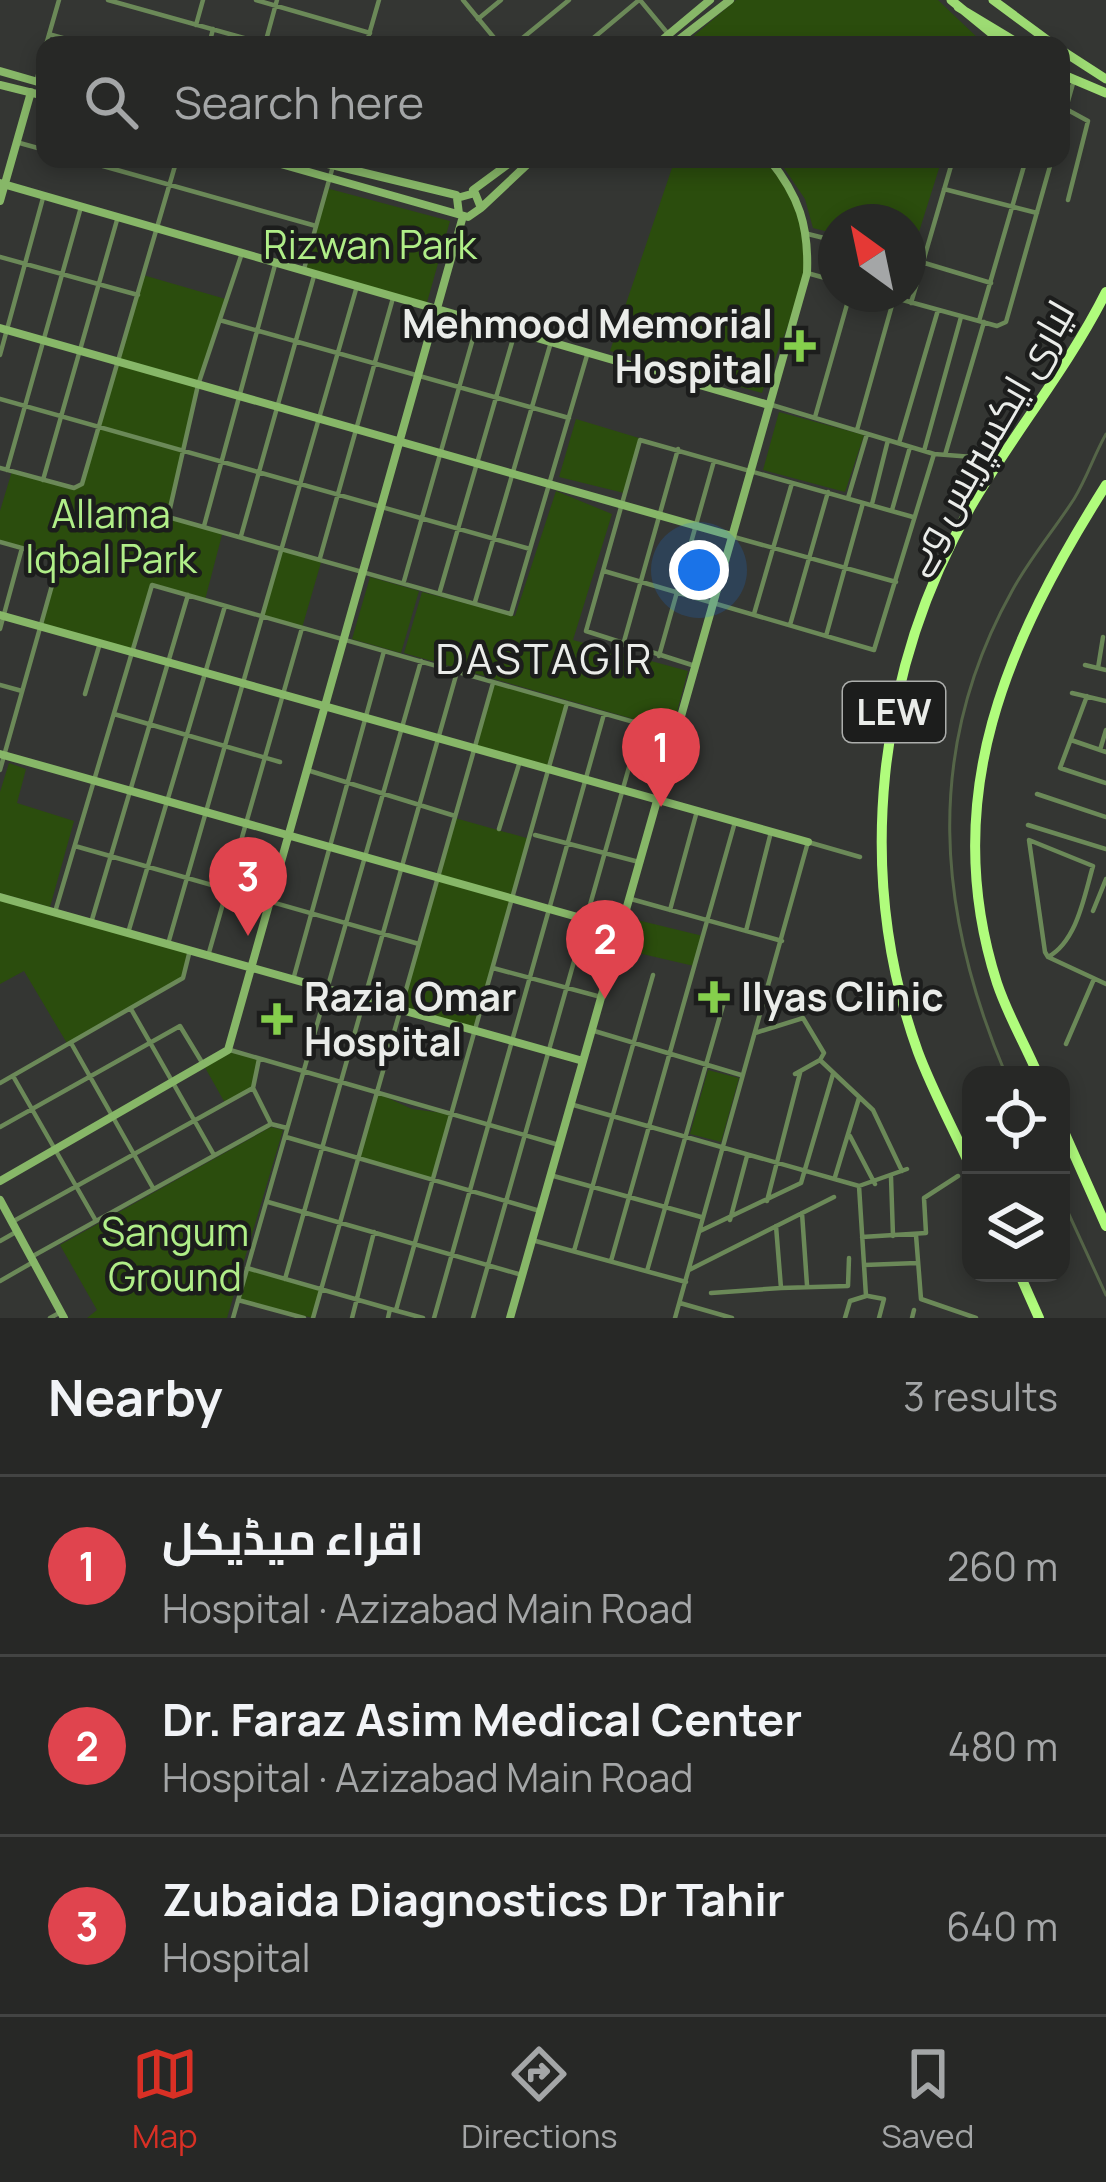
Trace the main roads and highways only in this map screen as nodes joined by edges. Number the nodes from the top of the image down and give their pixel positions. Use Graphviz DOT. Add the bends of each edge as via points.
graph roads {
  1 [pos="993,0"];
  2 [pos="954,3"];
  3 [pos="1031,29"];
  4 [pos="994,36"];
  5 [pos="1007,36"];
  6 [pos="1031,36"];
  7 [pos="1041,36"];
  8 [pos="1070,56"];
  9 [pos="1070,78"];
  10 [pos="1106,79"];
  11 [pos="1106,94"];
  12 [pos="1106,292"];
  13 [pos="1106,485"];
  14 [pos="1034,1066"];
  15 [pos="1070,1145"];
  16 [pos="962,1148"];
  17 [pos="1106,1226"];
  18 [pos="1023,1282"];
  19 [pos="1039,1318"];
  1 -- 3 [label="main road"];
  2 -- 4 [label="main road"];
  2 -- 5 [label="main road"];
  3 -- 6 [label="main road"];
  3 -- 7 [label="main road"];
  8 -- 10 [label="main road"];
  9 -- 11 [label="main road"];
  12 -- 16 [label="highway, لیاری ایکسپریس وے / LEW" via="931,584 887,746 880,839 893,957 919,1053"];
  13 -- 14 [label="highway, LEW" via="1020,634 979,786 987,943"];
  15 -- 17 [label="highway"];
  18 -- 19 [label="highway"];
}
